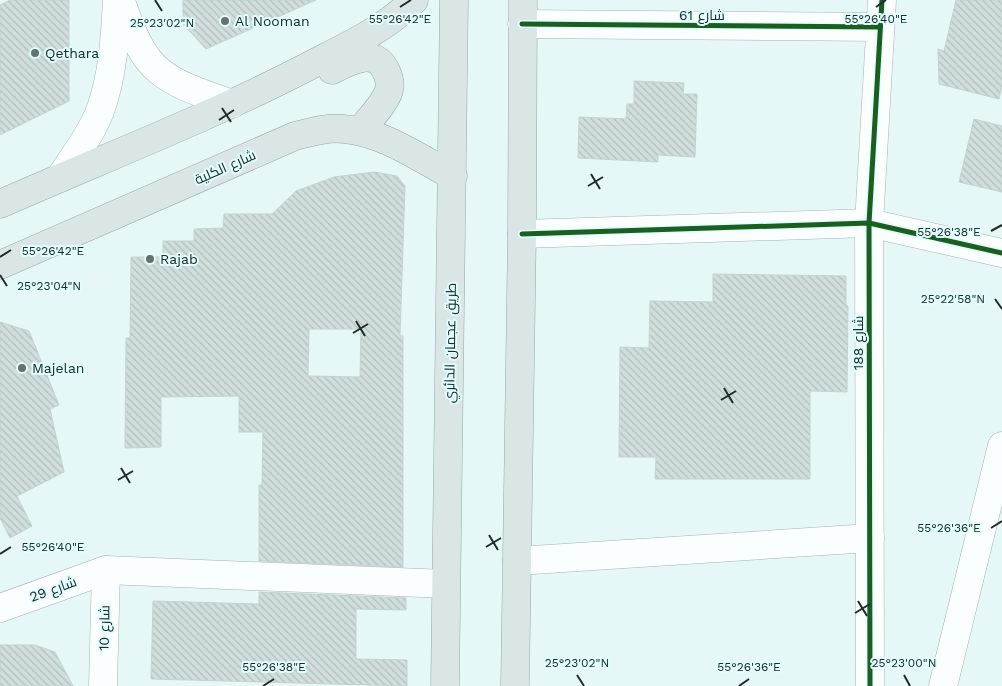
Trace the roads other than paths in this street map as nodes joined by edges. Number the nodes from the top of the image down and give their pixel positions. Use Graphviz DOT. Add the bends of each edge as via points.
graph roads {
  1 [pos="119,0"];
  2 [pos="414,0"];
  3 [pos="454,0"];
  4 [pos="882,0"];
  5 [pos="523,12"];
  6 [pos="880,27"];
  7 [pos="292,75"];
  8 [pos="232,104"];
  9 [pos="360,131"];
  10 [pos="452,176"];
  11 [pos="60,178"];
  12 [pos="0,204"];
  13 [pos="869,223"];
  14 [pos="522,234"];
  15 [pos="1002,252"];
  16 [pos="0,265"];
  17 [pos="1002,446"];
  18 [pos="870,538"];
  19 [pos="517,561"];
  20 [pos="106,570"];
  21 [pos="446,584"];
  22 [pos="0,608"];
  23 [pos="103,686"];
  24 [pos="445,686"];
  25 [pos="515,686"];
  26 [pos="870,686"];
  27 [pos="943,686"];
  1 -- 8 [label="street" via="133,38 147,60 162,75"];
  1 -- 11 [label="street" via="109,82 99,112"];
  2 -- 7 [label="main road" via="377,30"];
  3 -- 10 [label="main road, طريق عجمان الدائري"];
  4 -- 6 [label="street, شارع 188"];
  5 -- 6 [label="street, شارع 61"];
  5 -- 14 [label="main road"];
  6 -- 13 [label="street, شارع 188"];
  7 -- 8 [label="main road"];
  7 -- 9 [label="main road" via="312,77 365,56 376,60 389,78 389,89"];
  8 -- 11 [label="main road"];
  9 -- 10 [label="main road, شارع الكلية" via="390,142"];
  9 -- 16 [label="main road, شارع الكلية" via="343,128 295,136"];
  10 -- 21 [label="main road, طريق عجمان الدائري"];
  11 -- 12 [label="main road"];
  13 -- 14 [label="street"];
  13 -- 15 [label="street"];
  13 -- 18 [label="street, شارع 188"];
  14 -- 19 [label="main road"];
  17 -- 27 [label="street"];
  18 -- 19 [label="street"];
  18 -- 26 [label="street, شارع 188"];
  19 -- 25 [label="main road"];
  20 -- 21 [label="street"];
  20 -- 22 [label="street, شارع 29"];
  20 -- 23 [label="street, شارع 10"];
  21 -- 24 [label="main road, طريق عجمان الدائري"];
}
